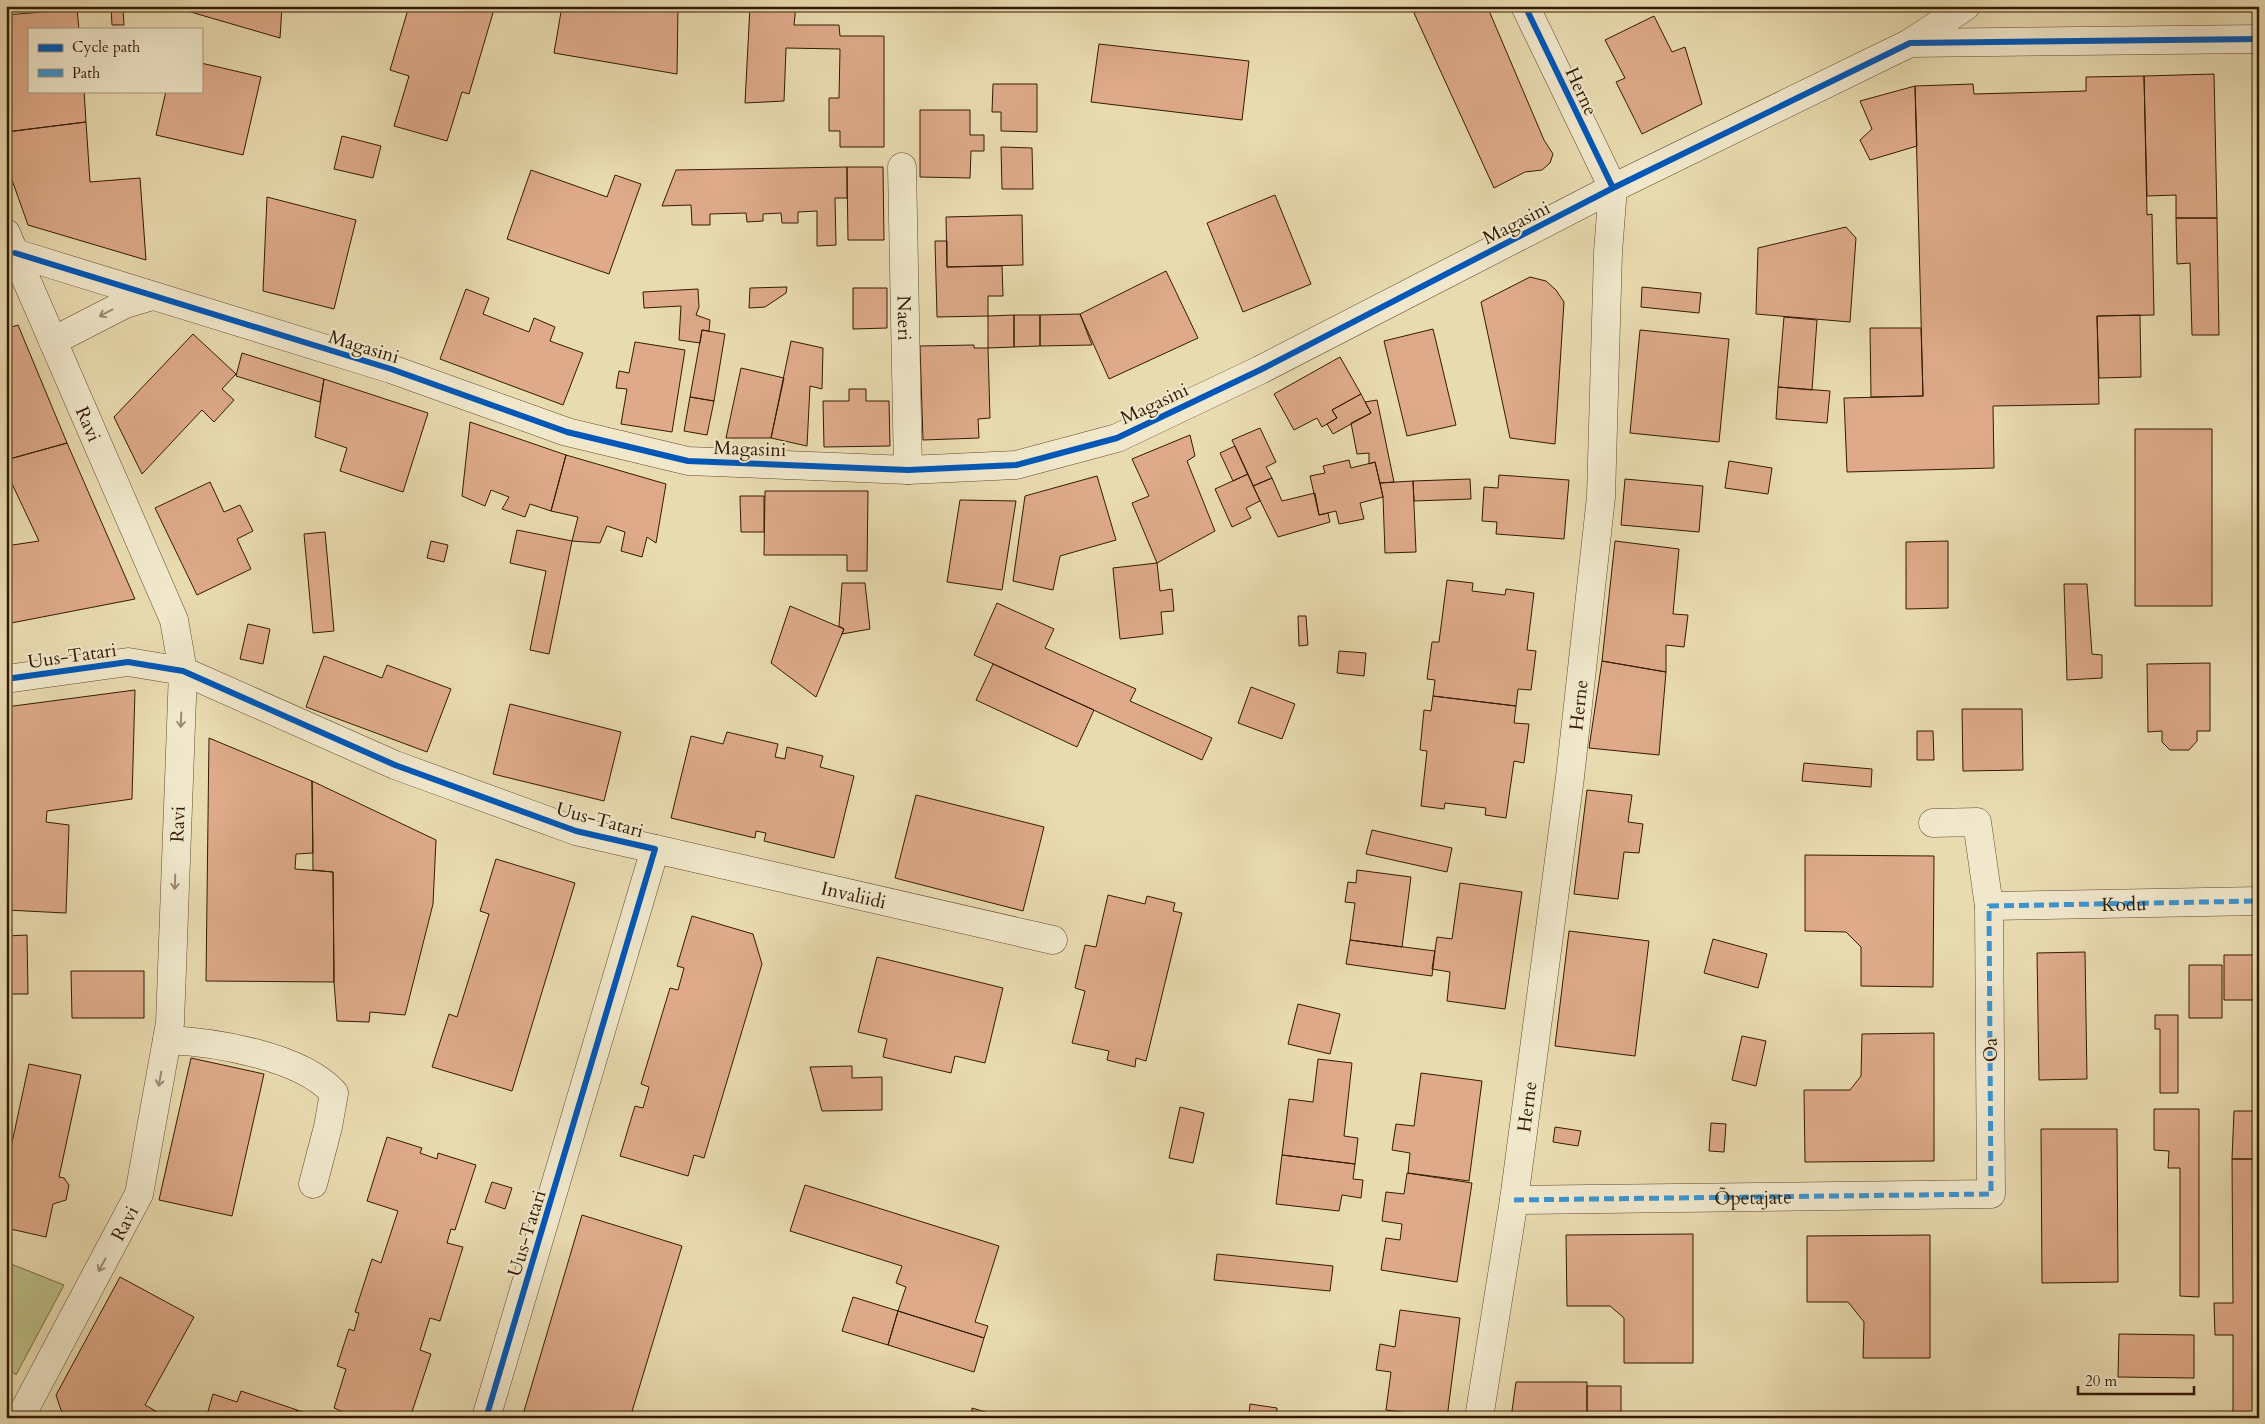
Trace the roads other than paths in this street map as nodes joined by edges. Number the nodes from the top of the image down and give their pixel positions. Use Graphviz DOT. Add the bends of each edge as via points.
graph roads {
  1 [pos="1525,6"];
  2 [pos="1966,6"];
  3 [pos="2259,39"];
  4 [pos="1910,43"];
  5 [pos="902,166"];
  6 [pos="1613,188"];
  7 [pos="10,243"];
  8 [pos="152,296"];
  9 [pos="53,341"];
  10 [pos="908,470"];
  11 [pos="182,671"];
  12 [pos="6,679"];
  13 [pos="1933,823"];
  14 [pos="655,849"];
  15 [pos="2259,901"];
  16 [pos="1989,906"];
  17 [pos="1053,940"];
  18 [pos="167,1040"];
  19 [pos="313,1184"];
  20 [pos="1991,1194"];
  21 [pos="1514,1200"];
  22 [pos="20,1418"];
  23 [pos="486,1418"];
  24 [pos="1480,1418"];
  1 -- 6 [label="street, Herne"];
  2 -- 4 [label="street"];
  3 -- 4 [label="street, Magasini"];
  4 -- 6 [label="street, Magasini"];
  5 -- 10 [label="street, Naeri"];
  6 -- 10 [label="street, Magasini" via="1260,370 1116,438 1016,465"];
  6 -- 21 [label="street, Herne" via="1608,252 1602,497 1570,777"];
  7 -- 8 [label="street, Magasini"];
  7 -- 9 [label="street, Ravi"];
  8 -- 9 [label="street, one-way" via="125,304"];
  8 -- 10 [label="street, Magasini" via="391,369 567,432 688,461"];
  9 -- 11 [label="street, Ravi" via="174,620"];
  11 -- 12 [label="street, Uus-Tatari" via="128,662"];
  11 -- 14 [label="street, Uus-Tatari" via="395,765 576,831"];
  11 -- 18 [label="street, Ravi, one-way"];
  13 -- 16 [label="street, Oa" via="1977,822"];
  14 -- 17 [label="street, Invaliidi"];
  14 -- 23 [label="street, Uus-Tatari"];
  15 -- 16 [label="street, Kodu"];
  16 -- 20 [label="street, Oa"];
  18 -- 19 [label="street" via="266,1055 323,1080 334,1093"];
  18 -- 22 [label="street, Ravi, one-way" via="139,1194"];
  20 -- 21 [label="street, Õpetajate"];
  21 -- 24 [label="street, Herne"];
}
